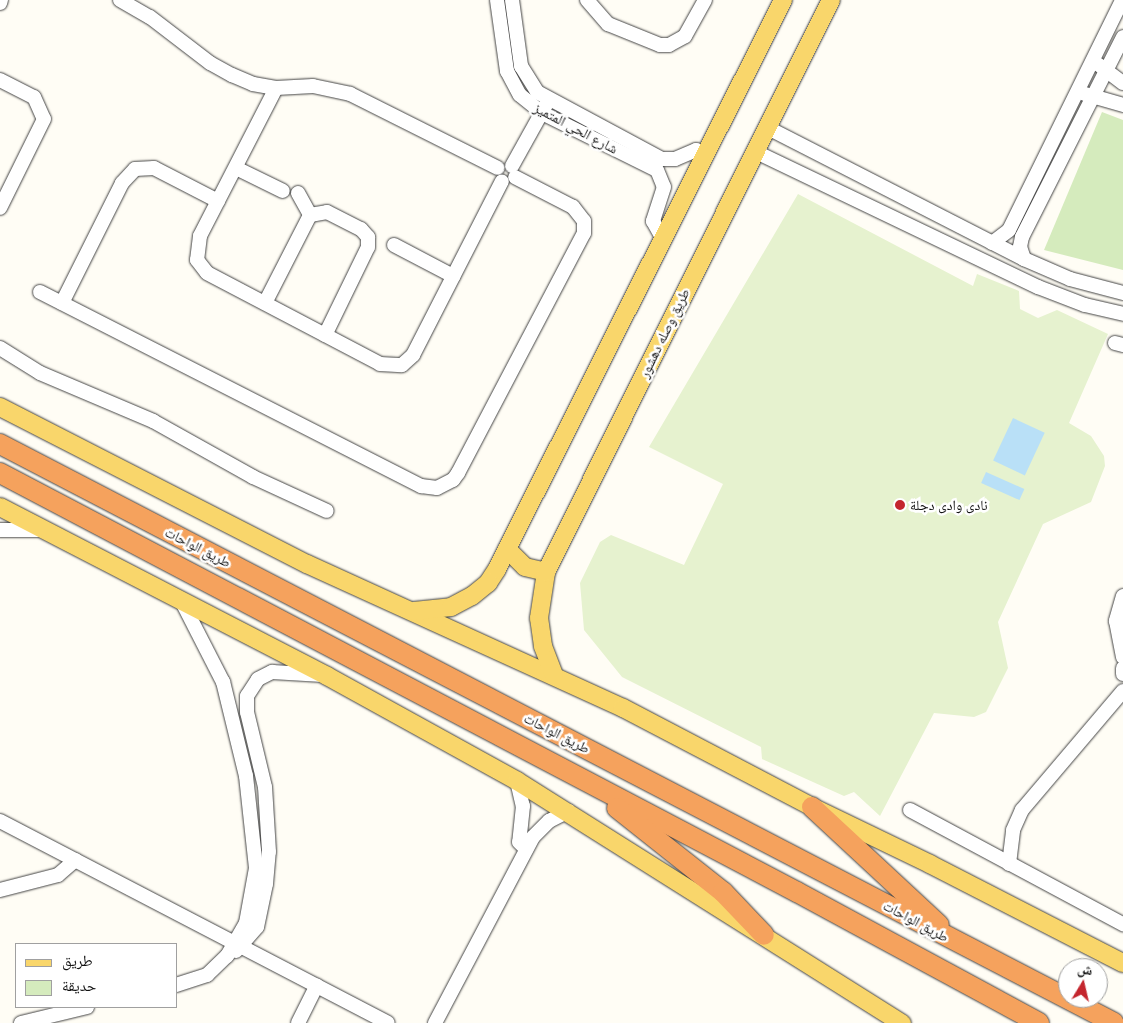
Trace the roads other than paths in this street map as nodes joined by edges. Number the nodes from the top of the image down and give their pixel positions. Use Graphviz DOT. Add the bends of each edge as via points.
graph roads {
  1 [pos="120,0"];
  2 [pos="497,0"];
  3 [pos="512,0"];
  4 [pos="587,0"];
  5 [pos="705,0"];
  6 [pos="783,0"];
  7 [pos="831,0"];
  8 [pos="1122,0"];
  9 [pos="515,31"];
  10 [pos="500,34"];
  11 [pos="1123,36"];
  12 [pos="1092,62"];
  13 [pos="1106,69"];
  14 [pos="0,80"];
  15 [pos="1123,82"];
  16 [pos="276,88"];
  17 [pos="1080,91"];
  18 [pos="1093,97"];
  19 [pos="1123,105"];
  20 [pos="546,107"];
  21 [pos="766,127"];
  22 [pos="754,151"];
  23 [pos="706,152"];
  24 [pos="659,165"];
  25 [pos="236,168"];
  26 [pos="507,173"];
  27 [pos="879,186"];
  28 [pos="283,191"];
  29 [pos="298,193"];
  30 [pos="218,201"];
  31 [pos="868,207"];
  32 [pos="0,208"];
  33 [pos="310,215"];
  34 [pos="662,238"];
  35 [pos="992,243"];
  36 [pos="394,245"];
  37 [pos="1024,260"];
  38 [pos="453,276"];
  39 [pos="40,292"];
  40 [pos="1123,293"];
  41 [pos="62,303"];
  42 [pos="265,304"];
  43 [pos="1123,314"];
  44 [pos="325,335"];
  45 [pos="0,348"];
  46 [pos="0,408"];
  47 [pos="0,444"];
  48 [pos="0,473"];
  49 [pos="0,507"];
  50 [pos="327,511"];
  51 [pos="0,530"];
  52 [pos="44,530"];
  53 [pos="507,549"];
  54 [pos="546,572"];
  55 [pos="1123,596"];
  56 [pos="181,600"];
  57 [pos="411,612"];
  58 [pos="1123,657"];
  59 [pos="1123,668"];
  60 [pos="1123,674"];
  61 [pos="554,675"];
  62 [pos="327,676"];
  63 [pos="1123,691"];
  64 [pos="581,778"];
  65 [pos="518,781"];
  66 [pos="812,808"];
  67 [pos="910,810"];
  68 [pos="569,811"];
  69 [pos="0,821"];
  70 [pos="526,849"];
  71 [pos="74,860"];
  72 [pos="1009,864"];
  73 [pos="262,868"];
  74 [pos="0,890"];
  75 [pos="1123,924"];
  76 [pos="1054,929"];
  77 [pos="764,935"];
  78 [pos="959,943"];
  79 [pos="239,945"];
  80 [pos="1123,963"];
  81 [pos="1123,976"];
  82 [pos="178,984"];
  83 [pos="317,985"];
  84 [pos="83,1008"];
  85 [pos="21,1023"];
  86 [pos="298,1023"];
  87 [pos="388,1023"];
  88 [pos="435,1023"];
  89 [pos="902,1023"];
  90 [pos="1039,1023"];
  91 [pos="1114,1023"];
  1 -- 16 [label="street" via="170,30 210,63 253,84"];
  2 -- 10 [label="street, شارع الحي المتميز"];
  3 -- 9 [label="street, شارع الحي المتميز"];
  4 -- 5 [label="street" via="608,24 660,45 678,42 685,36"];
  6 -- 23 [label="main road"];
  7 -- 21 [label="main road, طريق وصله دهشور"];
  8 -- 12 [label="street"];
  9 -- 10 [label="street"];
  9 -- 20 [label="street, شارع الحي المتميز" via="521,66"];
  10 -- 20 [label="street, شارع الحي المتميز" via="512,84 525,100"];
  11 -- 13 [label="street"];
  12 -- 13 [label="street"];
  12 -- 17 [label="street"];
  13 -- 15 [label="street"];
  13 -- 18 [label="street"];
  14 -- 32 [label="street" via="34,97 44,119"];
  16 -- 25 [label="street"];
  16 -- 26 [label="street" via="313,86 350,94"];
  17 -- 18 [label="street"];
  17 -- 35 [label="street" via="1009,230"];
  18 -- 19 [label="street"];
  18 -- 37 [label="street" via="1022,236 1020,247"];
  20 -- 24 [label="street, شارع الحي المتميز"];
  20 -- 26 [label="street"];
  21 -- 22 [label="main road, طريق وصله دهشور"];
  21 -- 27 [label="street"];
  22 -- 31 [label="street"];
  22 -- 54 [label="main road, طريق وصله دهشور"];
  23 -- 24 [label="street" via="696,150"];
  23 -- 34 [label="main road"];
  24 -- 34 [label="street" via="664,187 653,221"];
  25 -- 28 [label="street"];
  25 -- 30 [label="street"];
  26 -- 38 [label="street"];
  26 -- 41 [label="street" via="573,206 584,221 584,233 458,473 453,480 437,488 421,486"];
  27 -- 31 [label="street"];
  27 -- 35 [label="street"];
  29 -- 33 [label="street"];
  30 -- 41 [label="street" via="154,168 135,169 122,183"];
  30 -- 42 [label="street" via="197,244 198,260 207,273"];
  31 -- 43 [label="street" via="1038,287 1085,305"];
  33 -- 42 [label="street"];
  33 -- 44 [label="street" via="327,212 362,229 369,242"];
  34 -- 53 [label="main road"];
  35 -- 37 [label="street"];
  36 -- 38 [label="street"];
  37 -- 40 [label="street" via="1070,279"];
  38 -- 44 [label="street" via="415,351 402,365 380,364"];
  39 -- 41 [label="street"];
  42 -- 44 [label="street"];
  45 -- 50 [label="street" via="40,373 154,422 254,477"];
  46 -- 57 [label="main road" via="308,564"];
  47 -- 78 [label="highway, طريق الواحات"];
  48 -- 64 [label="highway, طريق الواحات"];
  49 -- 52 [label="main road"];
  51 -- 52 [label="street"];
  52 -- 56 [label="main road"];
  53 -- 54 [label="main road" via="525,567"];
  53 -- 57 [label="main road" via="488,583 472,596 451,607"];
  54 -- 61 [label="main road, طريق وصله دهشور" via="539,618 543,646"];
  55 -- 58 [label="street" via="1116,621"];
  56 -- 62 [label="main road"];
  56 -- 73 [label="street" via="223,682 246,776"];
  57 -- 61 [label="main road"];
  59 -- 60 [label="street"];
  61 -- 66 [label="main road" via="680,736"];
  62 -- 65 [label="main road"];
  62 -- 73 [label="street" via="272,672 258,679 248,696 246,712 267,803"];
  63 -- 72 [label="street" via="1022,810 1013,830"];
  64 -- 77 [label="highway" via="723,892"];
  64 -- 90 [label="highway, طريق الواحات"];
  65 -- 68 [label="main road"];
  65 -- 70 [label="street" via="523,806 519,842"];
  66 -- 76 [label="main road" via="930,864"];
  66 -- 78 [label="highway"];
  67 -- 72 [label="street"];
  68 -- 70 [label="street" via="541,828"];
  68 -- 77 [label="main road"];
  69 -- 71 [label="street"];
  70 -- 88 [label="street"];
  71 -- 74 [label="street" via="58,875"];
  71 -- 79 [label="street"];
  72 -- 75 [label="street"];
  73 -- 79 [label="street" via="257,927"];
  76 -- 80 [label="main road"];
  76 -- 81 [label="main road" via="1072,947"];
  77 -- 89 [label="main road"];
  78 -- 91 [label="highway, طريق الواحات"];
  79 -- 82 [label="street" via="207,975"];
  79 -- 83 [label="street"];
  83 -- 86 [label="street"];
  83 -- 87 [label="street"];
  84 -- 85 [label="street"];
}
